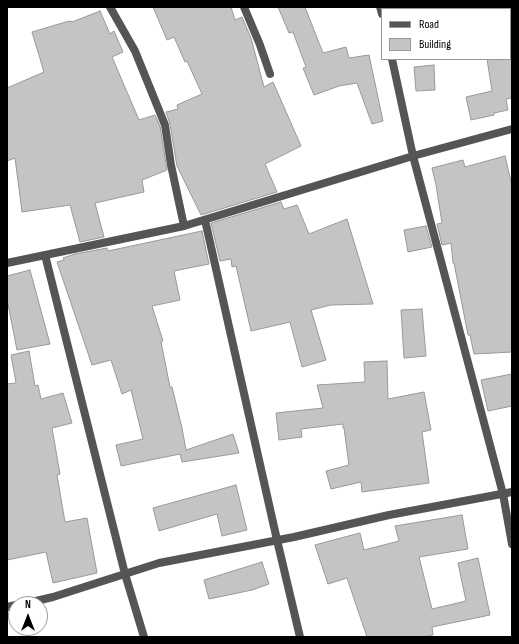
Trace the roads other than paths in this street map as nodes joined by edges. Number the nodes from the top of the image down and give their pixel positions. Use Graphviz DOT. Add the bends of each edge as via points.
graph roads {
  1 [pos="110,7"];
  2 [pos="244,7"];
  3 [pos="392,60"];
  4 [pos="270,74"];
  5 [pos="512,129"];
  6 [pos="413,156"];
  7 [pos="205,220"];
  8 [pos="184,226"];
  9 [pos="45,255"];
  10 [pos="7,263"];
  11 [pos="512,492"];
  12 [pos="503,494"];
  13 [pos="277,540"];
  14 [pos="512,544"];
  15 [pos="125,574"];
  16 [pos="48,598"];
  17 [pos="144,637"];
  18 [pos="300,637"];
  1 -- 8 [label="street" via="135,51 166,125 171,166"];
  2 -- 4 [label="street"];
  3 -- 6 [label="street"];
  5 -- 6 [label="street"];
  6 -- 7 [label="street"];
  6 -- 12 [label="street"];
  7 -- 8 [label="street"];
  7 -- 13 [label="street"];
  8 -- 9 [label="street"];
  9 -- 10 [label="street"];
  9 -- 15 [label="street"];
  11 -- 12 [label="street"];
  12 -- 13 [label="street"];
  12 -- 14 [label="street"];
  13 -- 15 [label="street" via="158,563"];
  13 -- 18 [label="street"];
  15 -- 16 [label="street"];
  15 -- 17 [label="street"];
}
